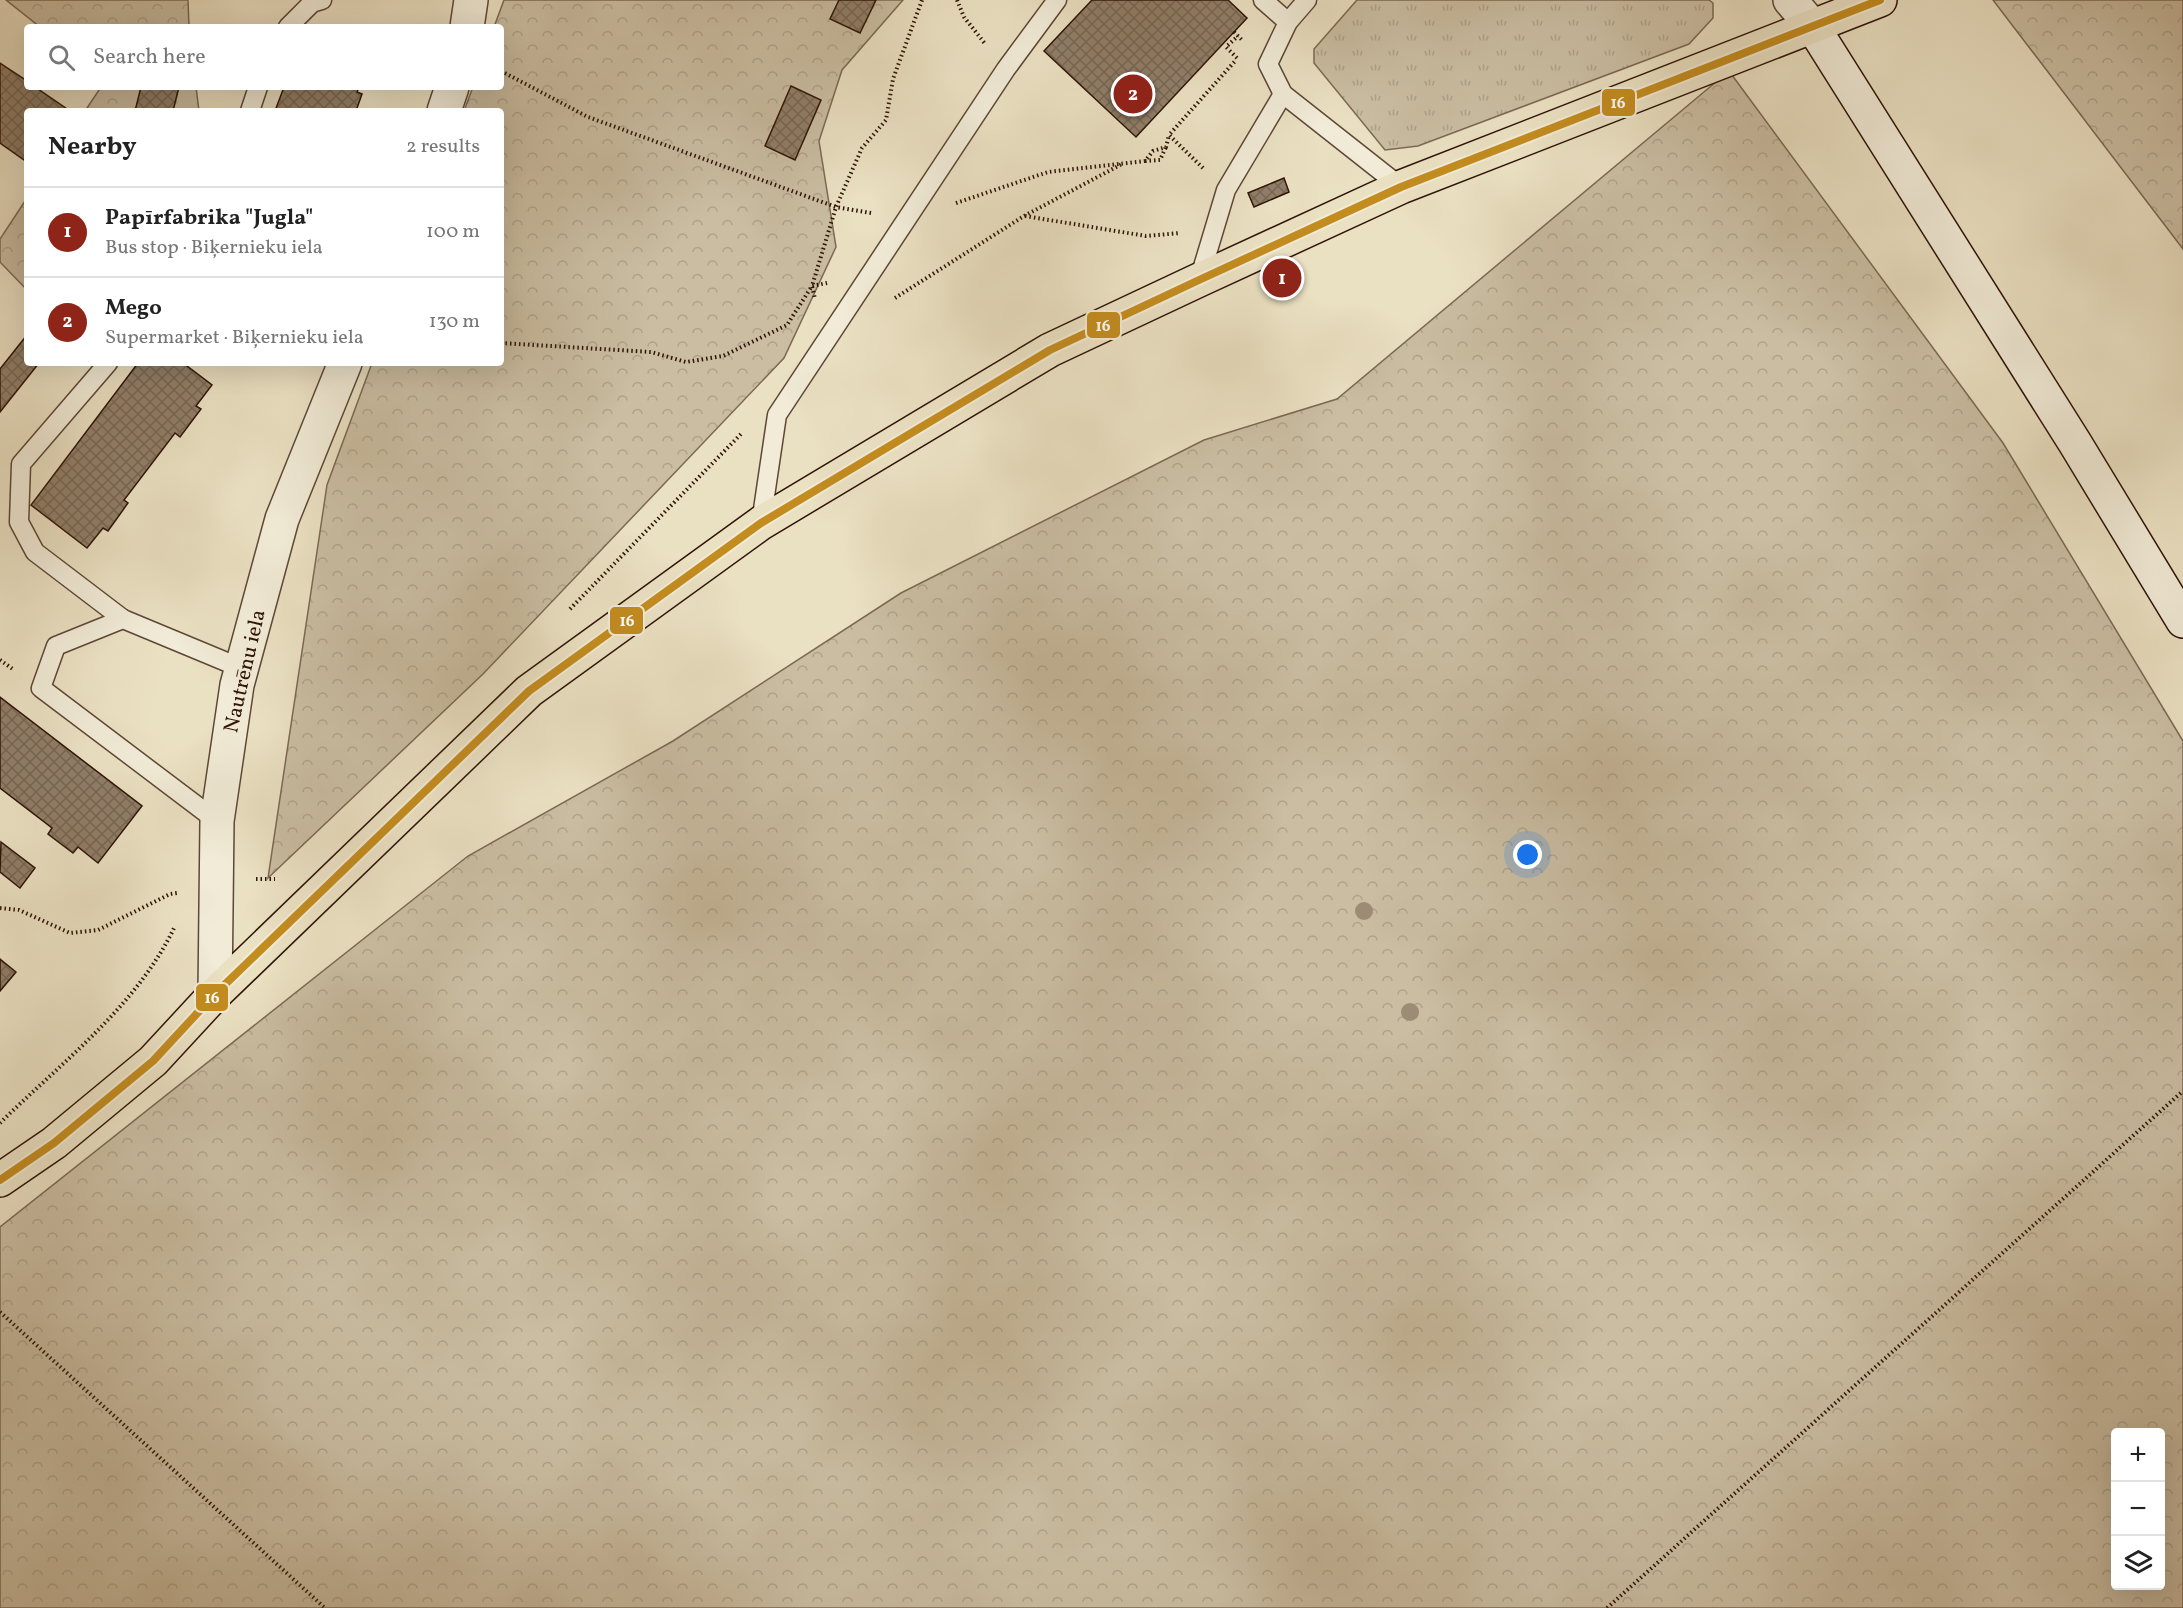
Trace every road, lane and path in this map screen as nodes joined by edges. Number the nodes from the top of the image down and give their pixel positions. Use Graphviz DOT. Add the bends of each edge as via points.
graph roads {
  1 [pos="322,0"];
  2 [pos="471,0"];
  3 [pos="922,0"];
  4 [pos="957,0"];
  5 [pos="1058,0"];
  6 [pos="1263,0"];
  7 [pos="1307,0"];
  8 [pos="1790,0"];
  9 [pos="1880,0"];
  10 [pos="1288,22"];
  11 [pos="291,24"];
  12 [pos="467,24"];
  13 [pos="1813,27"];
  14 [pos="1244,42"];
  15 [pos="1243,52"];
  16 [pos="1237,58"];
  17 [pos="1006,69"];
  18 [pos="504,73"];
  19 [pos="257,90"];
  20 [pos="451,90"];
  21 [pos="1283,94"];
  22 [pos="251,108"];
  23 [pos="445,108"];
  24 [pos="1168,135"];
  25 [pos="1166,147"];
  26 [pos="1144,161"];
  27 [pos="1122,164"];
  28 [pos="1401,187"];
  29 [pos="1226,190"];
  30 [pos="836,207"];
  31 [pos="1024,216"];
  32 [pos="907,220"];
  33 [pos="1214,230"];
  34 [pos="871,275"];
  35 [pos="1199,280"];
  36 [pos="812,286"];
  37 [pos="886,304"];
  38 [pos="826,341"];
  39 [pos="504,343"];
  40 [pos="105,366"];
  41 [pos="344,366"];
  42 [pos="761,524"];
  43 [pos="123,619"];
  44 [pos="2183,621"];
  45 [pos="241,668"];
  46 [pos="217,820"];
  47 [pos="215,878"];
  48 [pos="0,908"];
  49 [pos="178,920"];
  50 [pos="215,994"];
  51 [pos="2183,1091"];
  52 [pos="0,1123"];
  53 [pos="0,1180"];
  54 [pos="0,1312"];
  55 [pos="325,1608"];
  56 [pos="1607,1608"];
  1 -- 11 [label="lane" via="312,3"];
  2 -- 12 [label="street"];
  3 -- 30 [label="path" via="893,79 886,120 862,148"];
  4 -- 17 [label="path" via="964,17"];
  5 -- 17 [label="lane"];
  6 -- 10 [label="lane"];
  7 -- 10 [label="lane"];
  8 -- 13 [label="street"];
  9 -- 13 [label="main road"];
  10 -- 21 [label="lane" via="1268,64"];
  13 -- 28 [label="main road"];
  13 -- 44 [label="street" via="2069,432"];
  14 -- 16 [label="path" via="1236,34 1226,47"];
  15 -- 16 [label="path"];
  16 -- 24 [label="path"];
  17 -- 32 [label="lane"];
  18 -- 30 [label="path" via="588,117"];
  19 -- 22 [label="lane"];
  20 -- 23 [label="street"];
  21 -- 28 [label="lane"];
  21 -- 29 [label="lane"];
  24 -- 25 [label="path"];
  24 -- 29 [label="path"];
  25 -- 26 [label="path" via="1153,151"];
  25 -- 26 [label="path" via="1160,160"];
  26 -- 27 [label="path"];
  27 -- 31 [label="path"];
  27 -- 32 [label="path" via="1048,172"];
  28 -- 35 [label="main road"];
  29 -- 33 [label="lane"];
  30 -- 32 [label="path"];
  30 -- 36 [label="path"];
  31 -- 33 [label="path" via="1146,236"];
  31 -- 37 [label="path"];
  32 -- 34 [label="lane"];
  33 -- 35 [label="lane"];
  34 -- 36 [label="path"];
  34 -- 38 [label="lane"];
  35 -- 42 [label="main road" via="1050,350"];
  36 -- 38 [label="path"];
  36 -- 39 [label="path" via="787,325 723,356 686,362 651,352"];
  38 -- 42 [label="lane" via="777,415"];
  40 -- 43 [label="lane" via="21,464 18,522 35,552"];
  41 -- 45 [label="street, Nautrēnu iela" via="282,519"];
  42 -- 50 [label="main road" via="529,692"];
  43 -- 45 [label="lane"];
  43 -- 46 [label="lane" via="56,646 41,688"];
  45 -- 46 [label="street, Nautrēnu iela"];
  46 -- 47 [label="street, Nautrēnu iela"];
  47 -- 48 [label="path" via="191,892 170,894 98,930 70,933 19,910"];
  47 -- 50 [label="street, Nautrēnu iela"];
  49 -- 52 [label="path" via="165,948 123,1004"];
  50 -- 53 [label="main road" via="153,1061 54,1143"];
  51 -- 56 [label="path"];
  54 -- 55 [label="path"];
}
